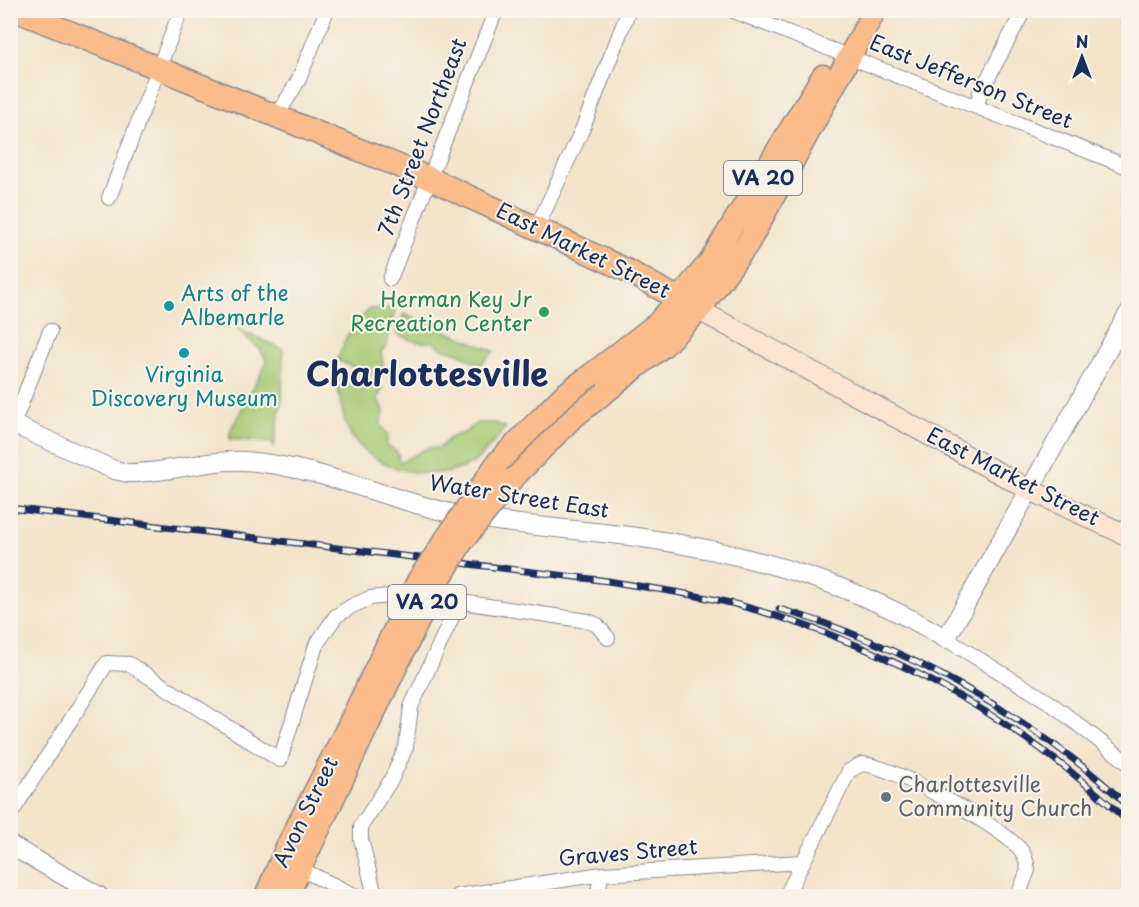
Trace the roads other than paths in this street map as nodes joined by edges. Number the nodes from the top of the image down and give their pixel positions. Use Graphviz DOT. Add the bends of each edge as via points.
graph roads {
  1 [pos="181,10"];
  2 [pos="327,10"];
  3 [pos="496,10"];
  4 [pos="629,10"];
  5 [pos="731,10"];
  6 [pos="861,10"];
  7 [pos="875,10"];
  8 [pos="1024,10"];
  9 [pos="13,12"];
  10 [pos="844,54"];
  11 [pos="158,69"];
  12 [pos="977,107"];
  13 [pos="278,116"];
  14 [pos="1128,167"];
  15 [pos="431,178"];
  16 [pos="109,198"];
  17 [pos="537,227"];
  18 [pos="390,279"];
  19 [pos="690,305"];
  20 [pos="1128,314"];
  21 [pos="50,331"];
  22 [pos="12,424"];
  23 [pos="1028,489"];
  24 [pos="1128,536"];
  25 [pos="459,602"];
  26 [pos="608,638"];
  27 [pos="946,639"];
  28 [pos="355,732"];
  29 [pos="1128,763"];
  30 [pos="10,815"];
  31 [pos="10,845"];
  32 [pos="803,862"];
  33 [pos="291,864"];
  34 [pos="602,874"];
  35 [pos="99,897"];
  36 [pos="266,897"];
  37 [pos="287,897"];
  38 [pos="356,897"];
  39 [pos="375,897"];
  40 [pos="457,897"];
  41 [pos="597,897"];
  42 [pos="786,897"];
  43 [pos="1018,897"];
  1 -- 11 [label="street"];
  2 -- 13 [label="street" via="298,81"];
  3 -- 15 [label="street, 7th Street Northeast"];
  4 -- 17 [label="street" via="582,130"];
  5 -- 10 [label="street, East Jefferson Street"];
  6 -- 10 [label="main road"];
  7 -- 10 [label="main road"];
  8 -- 12 [label="street" via="980,93"];
  9 -- 11 [label="main road, East Market Street"];
  10 -- 12 [label="street, East Jefferson Street"];
  10 -- 19 [label="main road" via="748,243"];
  11 -- 13 [label="main road, East Market Street"];
  11 -- 16 [label="street"];
  12 -- 14 [label="street, East Jefferson Street"];
  13 -- 15 [label="main road, East Market Street"];
  15 -- 17 [label="main road, East Market Street"];
  15 -- 18 [label="street, 7th Street Northeast"];
  17 -- 19 [label="main road, East Market Street"];
  19 -- 23 [label="main road, East Market Street"];
  19 -- 28 [label="main road, VA 20, bridge" via="656,353 539,449 461,543"];
  19 -- 28 [label="main road, VA 20, bridge" via="658,323 564,395 498,462 418,581"];
  20 -- 23 [label="street"];
  21 -- 22 [label="street"];
  22 -- 27 [label="street, Water Street East" via="128,473 216,460 247,462 343,481 464,516 645,538 741,558 889,608"];
  23 -- 24 [label="main road, East Market Street"];
  23 -- 27 [label="street"];
  25 -- 26 [label="street" via="588,621"];
  25 -- 30 [label="street" via="389,595 370,598 336,616 309,659 280,760 129,664 107,663"];
  25 -- 39 [label="street" via="411,706 406,747 391,780 361,825"];
  27 -- 29 [label="street" via="1049,702"];
  28 -- 33 [label="main road, Avon Street / VA 20"];
  31 -- 35 [label="street"];
  32 -- 34 [label="street, Graves Street"];
  32 -- 42 [label="street"];
  32 -- 43 [label="street" via="849,771 870,764 946,800 1018,847 1028,870"];
  33 -- 36 [label="main road, Avon Street / VA 20"];
  33 -- 37 [label="main road, Avon Street / VA 20"];
  33 -- 38 [label="street"];
  34 -- 40 [label="street, Graves Street"];
  34 -- 41 [label="street"];
}
